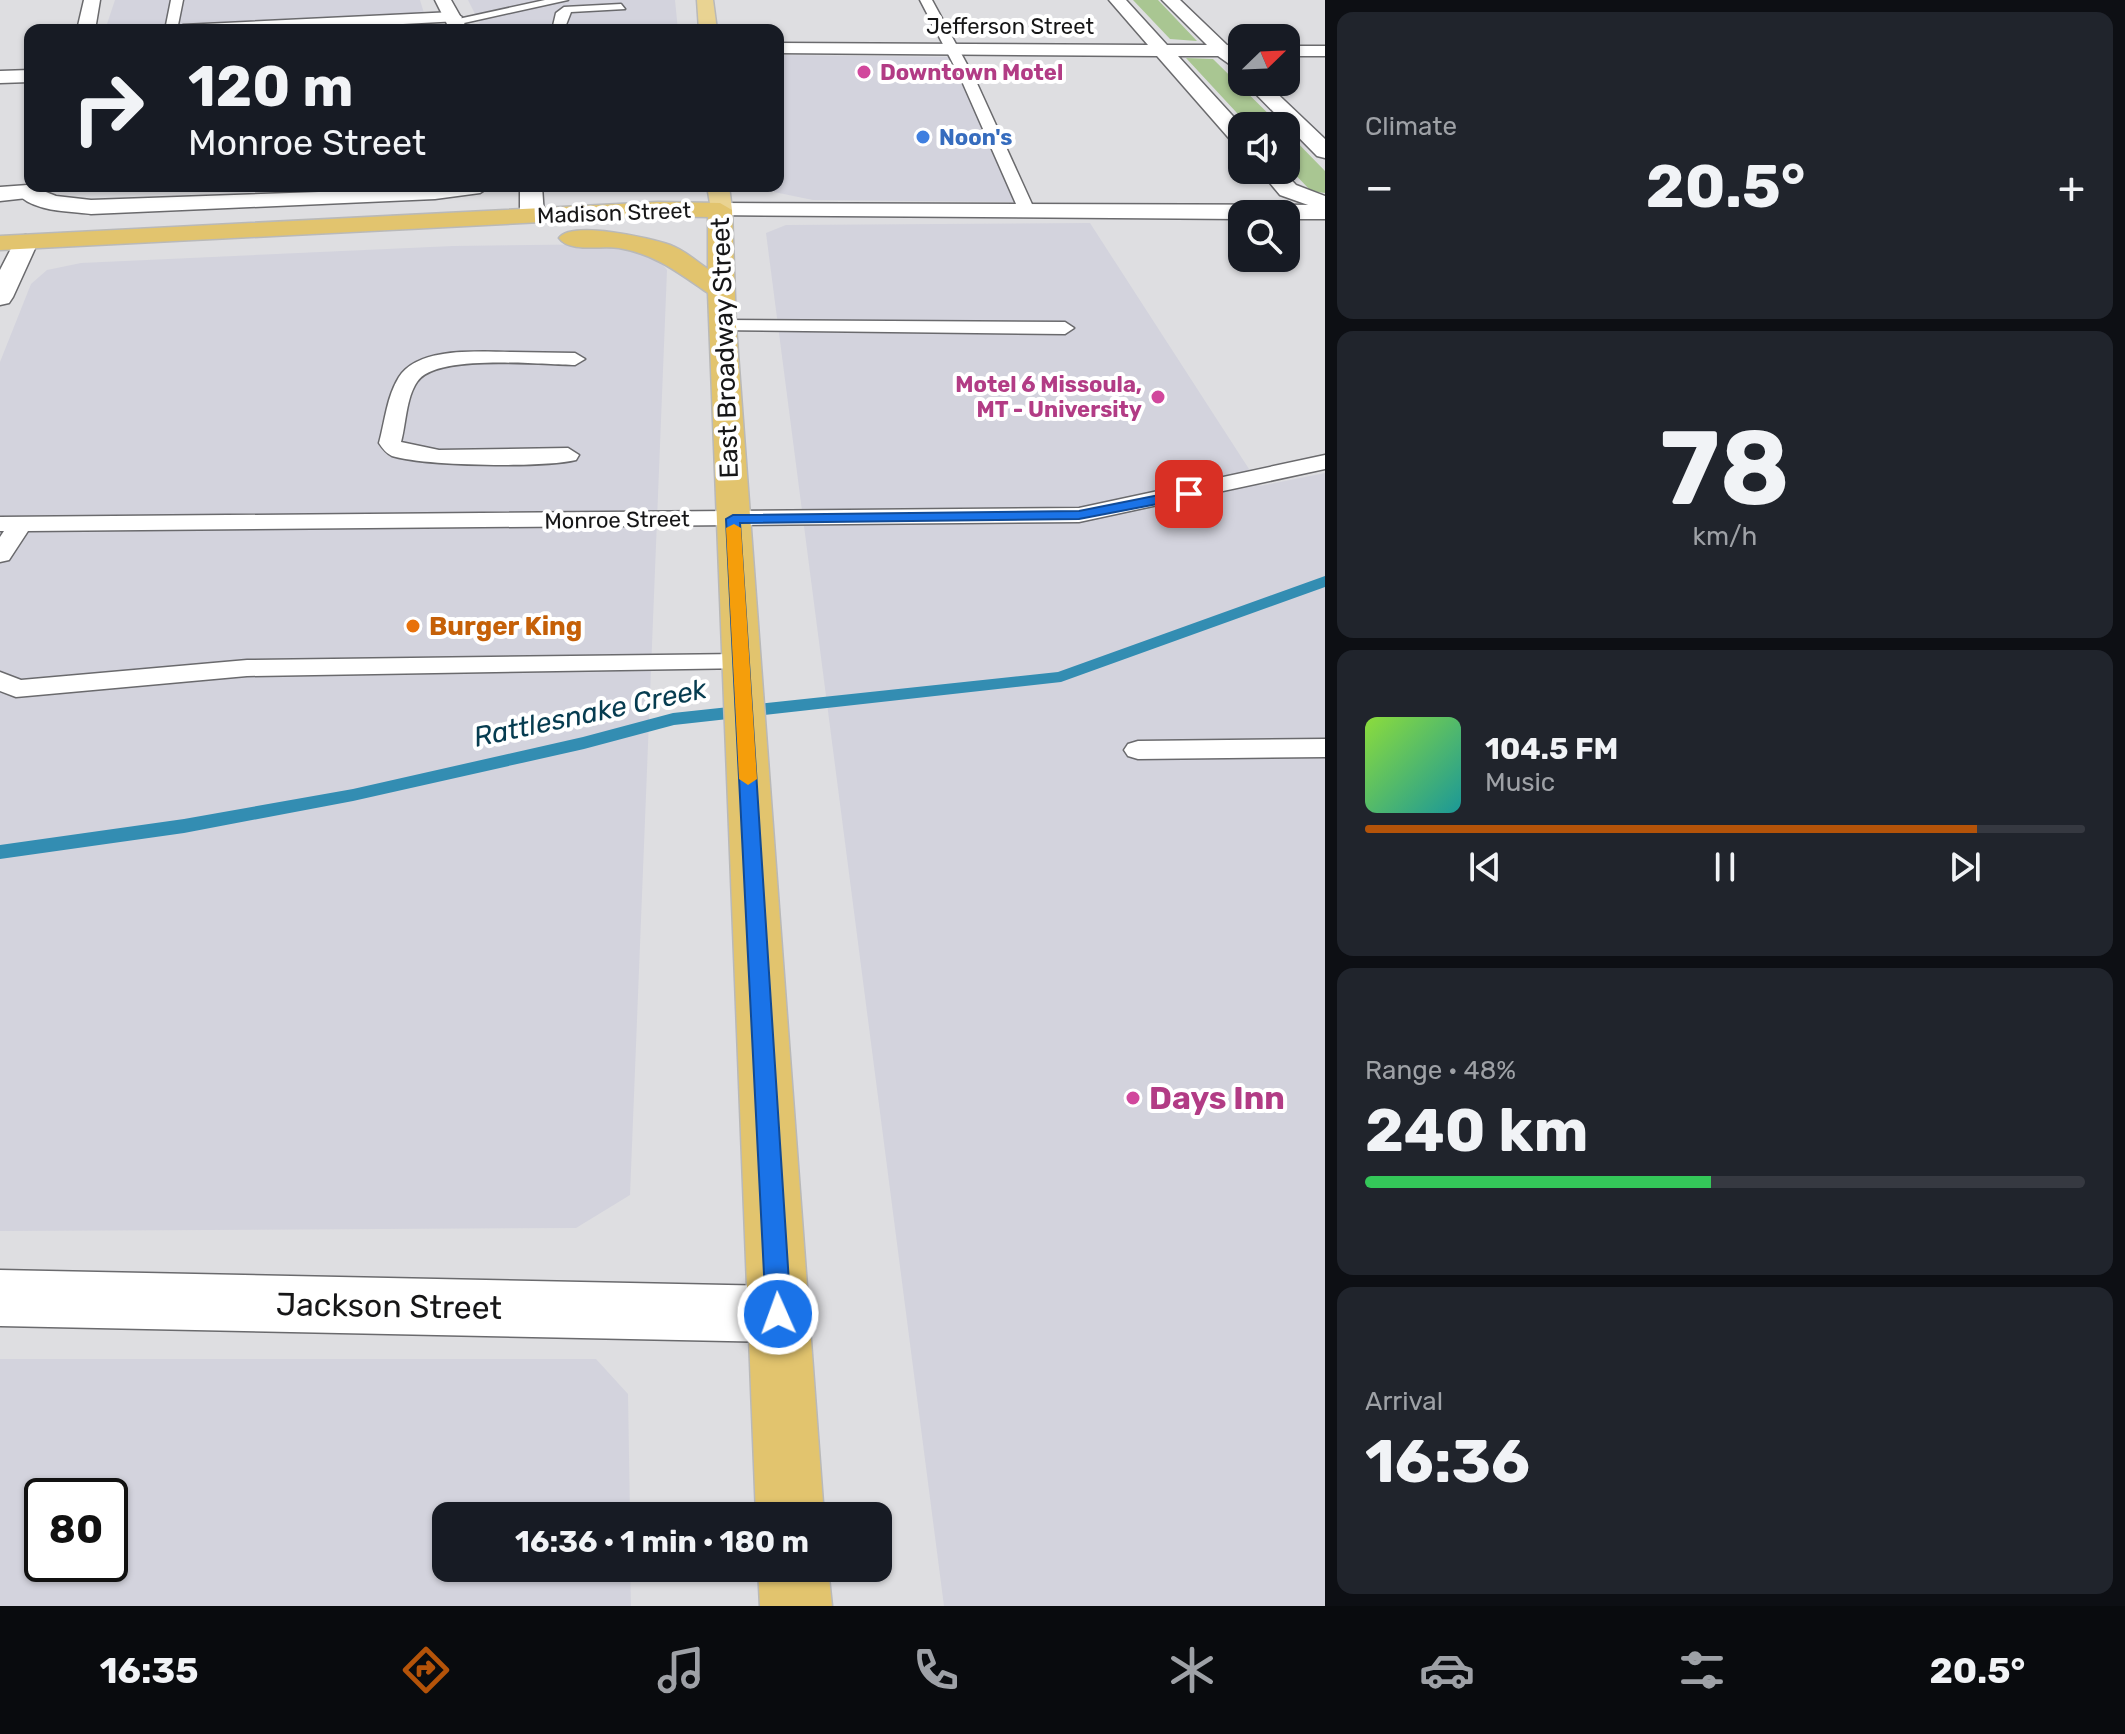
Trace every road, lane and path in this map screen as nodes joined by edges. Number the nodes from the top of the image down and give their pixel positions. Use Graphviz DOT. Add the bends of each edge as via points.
graph roads {
  1 [pos="92,0"];
  2 [pos="177,0"];
  3 [pos="443,0"];
  4 [pos="562,0"];
  5 [pos="705,0"];
  6 [pos="926,0"];
  7 [pos="1117,0"];
  8 [pos="1170,0"];
  9 [pos="618,8"];
  10 [pos="456,23"];
  11 [pos="87,24"];
  12 [pos="172,24"];
  13 [pos="417,24"];
  14 [pos="559,24"];
  15 [pos="707,24"];
  16 [pos="784,48"];
  17 [pos="952,49"];
  18 [pos="1221,50"];
  19 [pos="1228,50"];
  20 [pos="1162,51"];
  21 [pos="1300,51"];
  22 [pos="1325,51"];
  23 [pos="1228,57"];
  24 [pos="24,76"];
  25 [pos="0,77"];
  26 [pos="1268,96"];
  27 [pos="1228,124"];
  28 [pos="1325,151"];
  29 [pos="1283,184"];
  30 [pos="24,190"];
  31 [pos="24,192"];
  32 [pos="34,192"];
  33 [pos="435,192"];
  34 [pos="531,192"];
  35 [pos="0,194"];
  36 [pos="719,198"];
  37 [pos="1325,204"];
  38 [pos="0,208"];
  39 [pos="1325,212"];
  40 [pos="1028,213"];
  41 [pos="532,216"];
  42 [pos="413,221"];
  43 [pos="26,242"];
  44 [pos="0,243"];
  45 [pos="720,289"];
  46 [pos="0,297"];
  47 [pos="722,326"];
  48 [pos="1065,328"];
  49 [pos="575,359"];
  50 [pos="568,455"];
  51 [pos="1325,462"];
  52 [pos="733,519"];
  53 [pos="10,524"];
  54 [pos="0,555"];
  55 [pos="741,662"];
  56 [pos="0,680"];
  57 [pos="1325,748"];
  58 [pos="1138,750"];
  59 [pos="0,1298"];
  60 [pos="778,1314"];
  61 [pos="789,1502"];
  62 [pos="794,1582"];
  63 [pos="796,1606"];
  1 -- 11 [label="street"];
  2 -- 12 [label="lane"];
  3 -- 10 [label="street"];
  4 -- 10 [label="lane"];
  5 -- 15 [label="main road"];
  6 -- 17 [label="lane"];
  7 -- 20 [label="street"];
  8 -- 18 [label="street"];
  9 -- 14 [label="lane" via="568,9"];
  10 -- 13 [label="street"];
  16 -- 17 [label="street, Jefferson Street"];
  17 -- 20 [label="street, Jefferson Street"];
  17 -- 40 [label="lane"];
  18 -- 19 [label="street, Jefferson Street"];
  18 -- 20 [label="street, Jefferson Street"];
  18 -- 23 [label="street"];
  20 -- 27 [label="street"];
  21 -- 22 [label="street"];
  24 -- 25 [label="street"];
  26 -- 28 [label="street"];
  29 -- 37 [label="street"];
  30 -- 35 [label="street"];
  31 -- 38 [label="street"];
  32 -- 33 [label="street" via="51,202 91,207"];
  34 -- 41 [label="street"];
  36 -- 40 [label="street, Madison Street"];
  36 -- 41 [label="highway, Madison Street"];
  36 -- 45 [label="highway, East Broadway Street"];
  39 -- 40 [label="street, Madison Street"];
  41 -- 42 [label="highway, Madison Street"];
  42 -- 43 [label="highway, Madison Street"];
  42 -- 45 [label="highway" via="494,235 633,242 664,251"];
  43 -- 44 [label="highway, Madison Street"];
  43 -- 46 [label="street"];
  45 -- 47 [label="highway, East Broadway Street"];
  47 -- 48 [label="lane"];
  47 -- 52 [label="highway, East Broadway Street"];
  49 -- 50 [label="lane" via="451,360 419,367 408,379 390,443 396,450 439,457"];
  51 -- 52 [label="lane, Monroe Street" via="1079,515"];
  52 -- 53 [label="lane, Monroe Street"];
  52 -- 55 [label="highway, East Broadway Street"];
  53 -- 54 [label="lane"];
  55 -- 56 [label="lane" via="247,668 16,689"];
  55 -- 60 [label="highway, East Broadway Street"];
  57 -- 58 [label="lane"];
  59 -- 60 [label="street, Jackson Street"];
  60 -- 61 [label="highway, East Broadway Street"];
  62 -- 63 [label="highway"];
}
